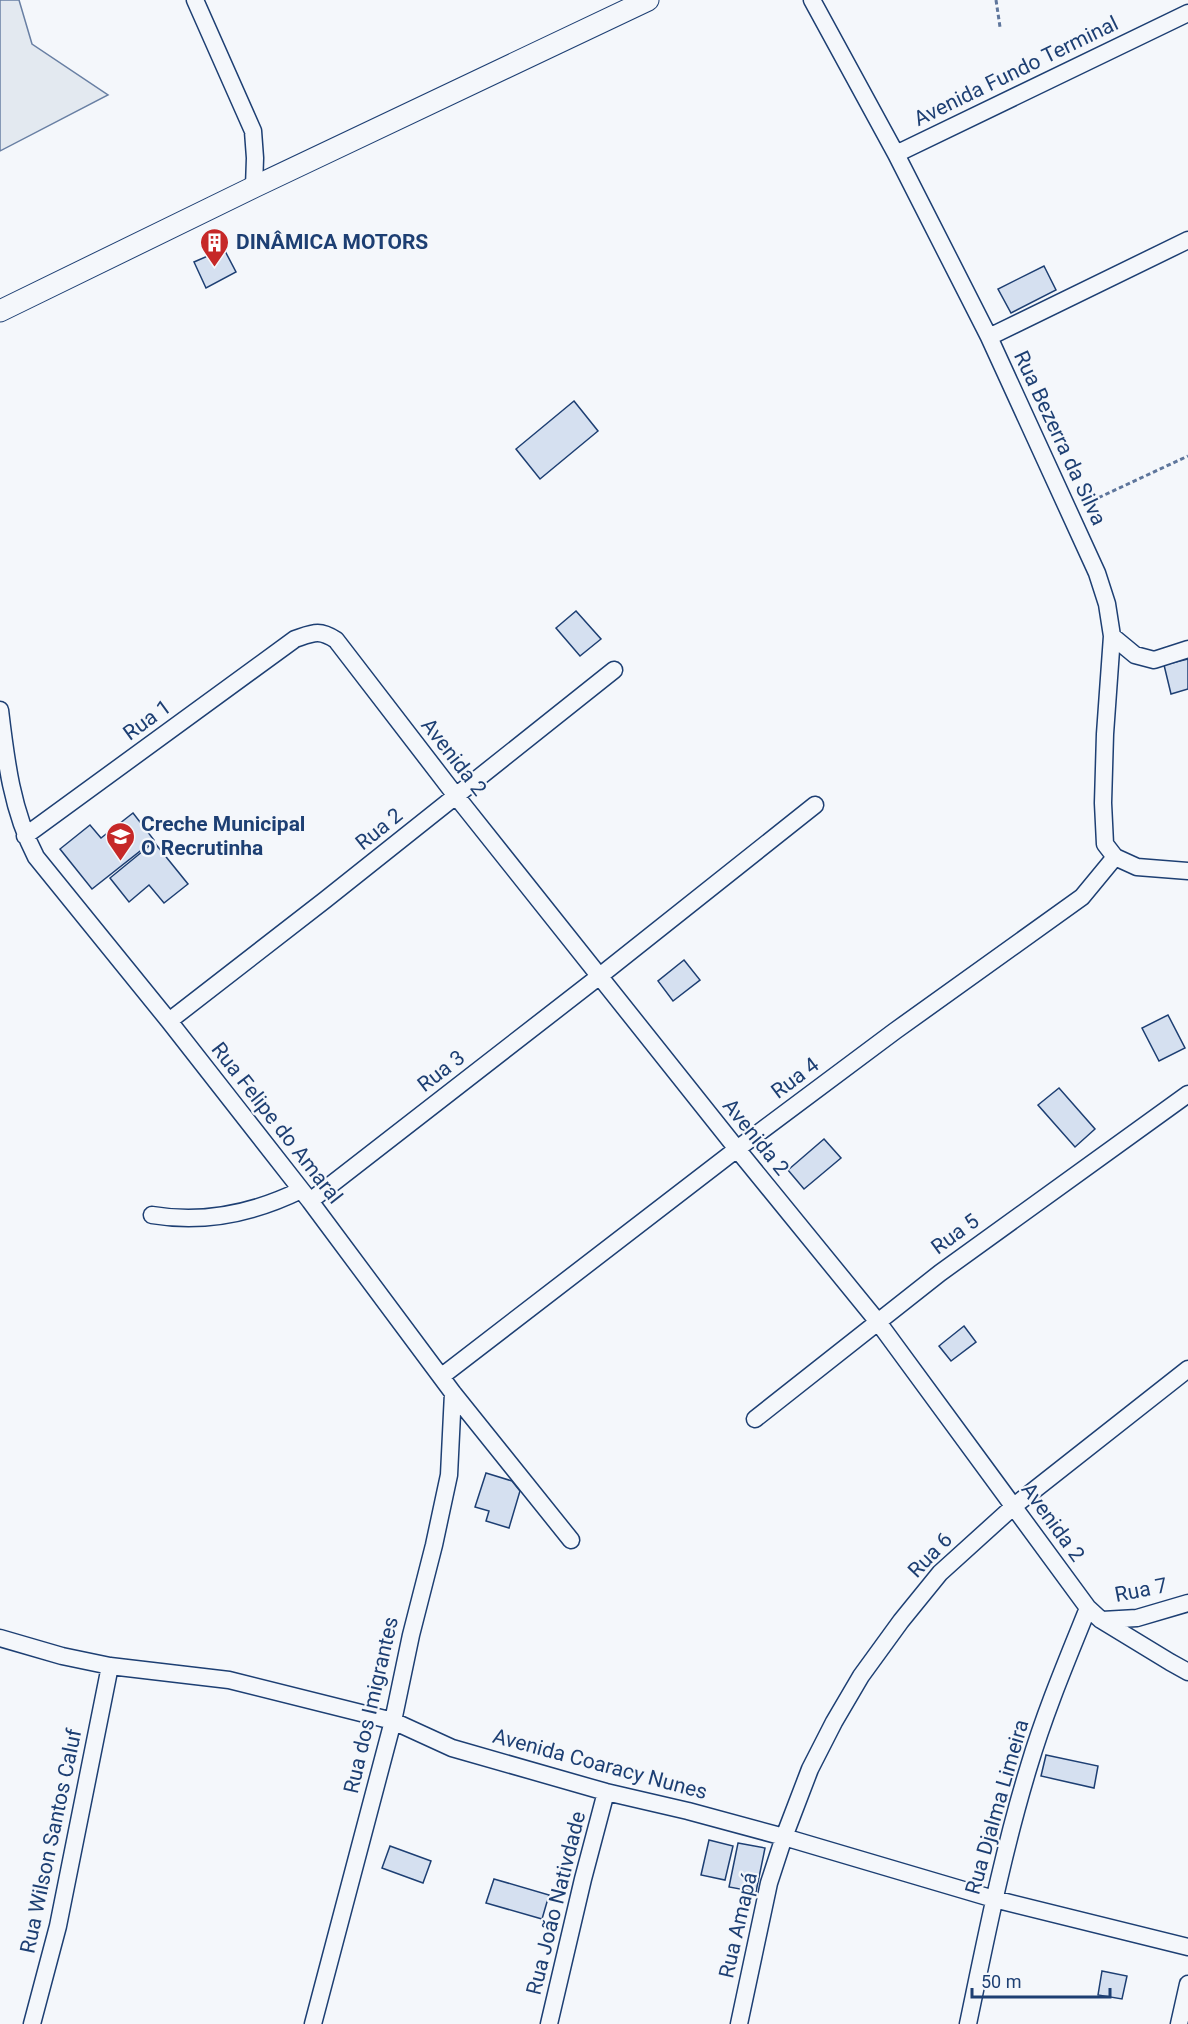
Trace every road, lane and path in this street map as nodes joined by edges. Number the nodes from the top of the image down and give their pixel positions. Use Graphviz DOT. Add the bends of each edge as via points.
graph roads {
  1 [pos="195,0"];
  2 [pos="648,0"];
  3 [pos="812,0"];
  4 [pos="996,0"];
  5 [pos="1188,13"];
  6 [pos="1000,27"];
  7 [pos="896,154"];
  8 [pos="254,187"];
  9 [pos="1188,240"];
  10 [pos="0,311"];
  11 [pos="989,337"];
  12 [pos="1188,456"];
  13 [pos="1070,511"];
  14 [pos="1112,636"];
  15 [pos="295,639"];
  16 [pos="1188,649"];
  17 [pos="614,670"];
  18 [pos="0,710"];
  19 [pos="456,796"];
  20 [pos="815,805"];
  21 [pos="26,836"];
  22 [pos="1110,851"];
  23 [pos="1188,871"];
  24 [pos="600,975"];
  25 [pos="169,1021"];
  26 [pos="1188,1095"];
  27 [pos="737,1149"];
  28 [pos="306,1196"];
  29 [pos="152,1215"];
  30 [pos="878,1322"];
  31 [pos="1188,1369"];
  32 [pos="442,1376"];
  33 [pos="453,1393"];
  34 [pos="755,1419"];
  35 [pos="1014,1506"];
  36 [pos="571,1540"];
  37 [pos="1188,1603"];
  38 [pos="1088,1608"];
  39 [pos="1101,1620"];
  40 [pos="0,1638"];
  41 [pos="110,1666"];
  42 [pos="1188,1671"];
  43 [pos="393,1721"];
  44 [pos="606,1792"];
  45 [pos="784,1837"];
  46 [pos="994,1899"];
  47 [pos="1188,1947"];
  48 [pos="1188,1984"];
  49 [pos="32,2024"];
  50 [pos="313,2024"];
  51 [pos="549,2024"];
  52 [pos="739,2024"];
  53 [pos="968,2024"];
  54 [pos="1179,2024"];
  1 -- 8 [label="street" via="253,131"];
  2 -- 8 [label="street"];
  3 -- 7 [label="street, Rua Bezerra da Silva"];
  4 -- 6 [label="path"];
  5 -- 7 [label="street, Avenida Fundo Terminal"];
  7 -- 11 [label="street, Rua Bezerra da Silva"];
  8 -- 10 [label="street"];
  9 -- 11 [label="street"];
  11 -- 13 [label="street, Rua Bezerra da Silva"];
  12 -- 13 [label="path"];
  13 -- 14 [label="street, Rua Bezerra da Silva" via="1097,573"];
  14 -- 16 [label="street" via="1135,654 1154,660"];
  14 -- 22 [label="street, Rua Bezerra da Silva" via="1103,803"];
  15 -- 19 [label="street, Avenida 2" via="326,633 336,640"];
  15 -- 21 [label="street, Rua 1"];
  17 -- 19 [label="street, Rua 2"];
  18 -- 21 [label="street, Rua Felipe do Amaral" via="10,785"];
  19 -- 24 [label="street, Avenida 2"];
  19 -- 25 [label="street, Rua 2"];
  20 -- 24 [label="street, Rua 3"];
  21 -- 25 [label="street, Rua Felipe do Amaral" via="50,876"];
  22 -- 23 [label="street" via="1137,867"];
  22 -- 27 [label="street, Rua 4" via="1082,897"];
  24 -- 27 [label="street, Avenida 2"];
  24 -- 28 [label="street, Rua 3"];
  25 -- 28 [label="street, Rua Felipe do Amaral"];
  26 -- 30 [label="street, Rua 5"];
  27 -- 30 [label="street, Avenida 2"];
  27 -- 32 [label="street, Rua 4"];
  28 -- 29 [label="street, Rua 3" via="208,1218"];
  28 -- 32 [label="street, Rua Felipe do Amaral"];
  30 -- 34 [label="street, Rua 5"];
  30 -- 35 [label="street, Avenida 2"];
  31 -- 35 [label="street, Rua 6"];
  32 -- 33 [label="street, Rua Felipe do Amaral"];
  33 -- 36 [label="street, Rua Felipe do Amaral"];
  33 -- 43 [label="street, Rua dos Imigrantes" via="449,1475"];
  35 -- 38 [label="street, Avenida 2"];
  35 -- 45 [label="street, Rua 6" via="940,1573 861,1676 810,1769"];
  37 -- 39 [label="street, Rua 7" via="1137,1618"];
  38 -- 39 [label="street, Avenida 2"];
  38 -- 46 [label="street, Rua Djalma Limeira" via="1048,1707"];
  39 -- 42 [label="street, Avenida 2"];
  40 -- 41 [label="street, Avenida Coaracy Nunes"];
  41 -- 43 [label="street, Avenida Coaracy Nunes" via="229,1680"];
  41 -- 49 [label="street, Rua Wilson Santos Caluf" via="58,1926"];
  43 -- 44 [label="street, Avenida Coaracy Nunes" via="452,1748"];
  43 -- 50 [label="street, Rua dos Imigrantes"];
  44 -- 45 [label="street, Avenida Coaracy Nunes"];
  44 -- 51 [label="street, Rua João Nativdade"];
  45 -- 46 [label="street, Avenida Coaracy Nunes"];
  45 -- 52 [label="street, Rua Amapá" via="769,1883"];
  46 -- 47 [label="street, Avenida Coaracy Nunes"];
  46 -- 53 [label="street, Rua Djalma Limeira"];
  48 -- 54 [label="street"];
}
